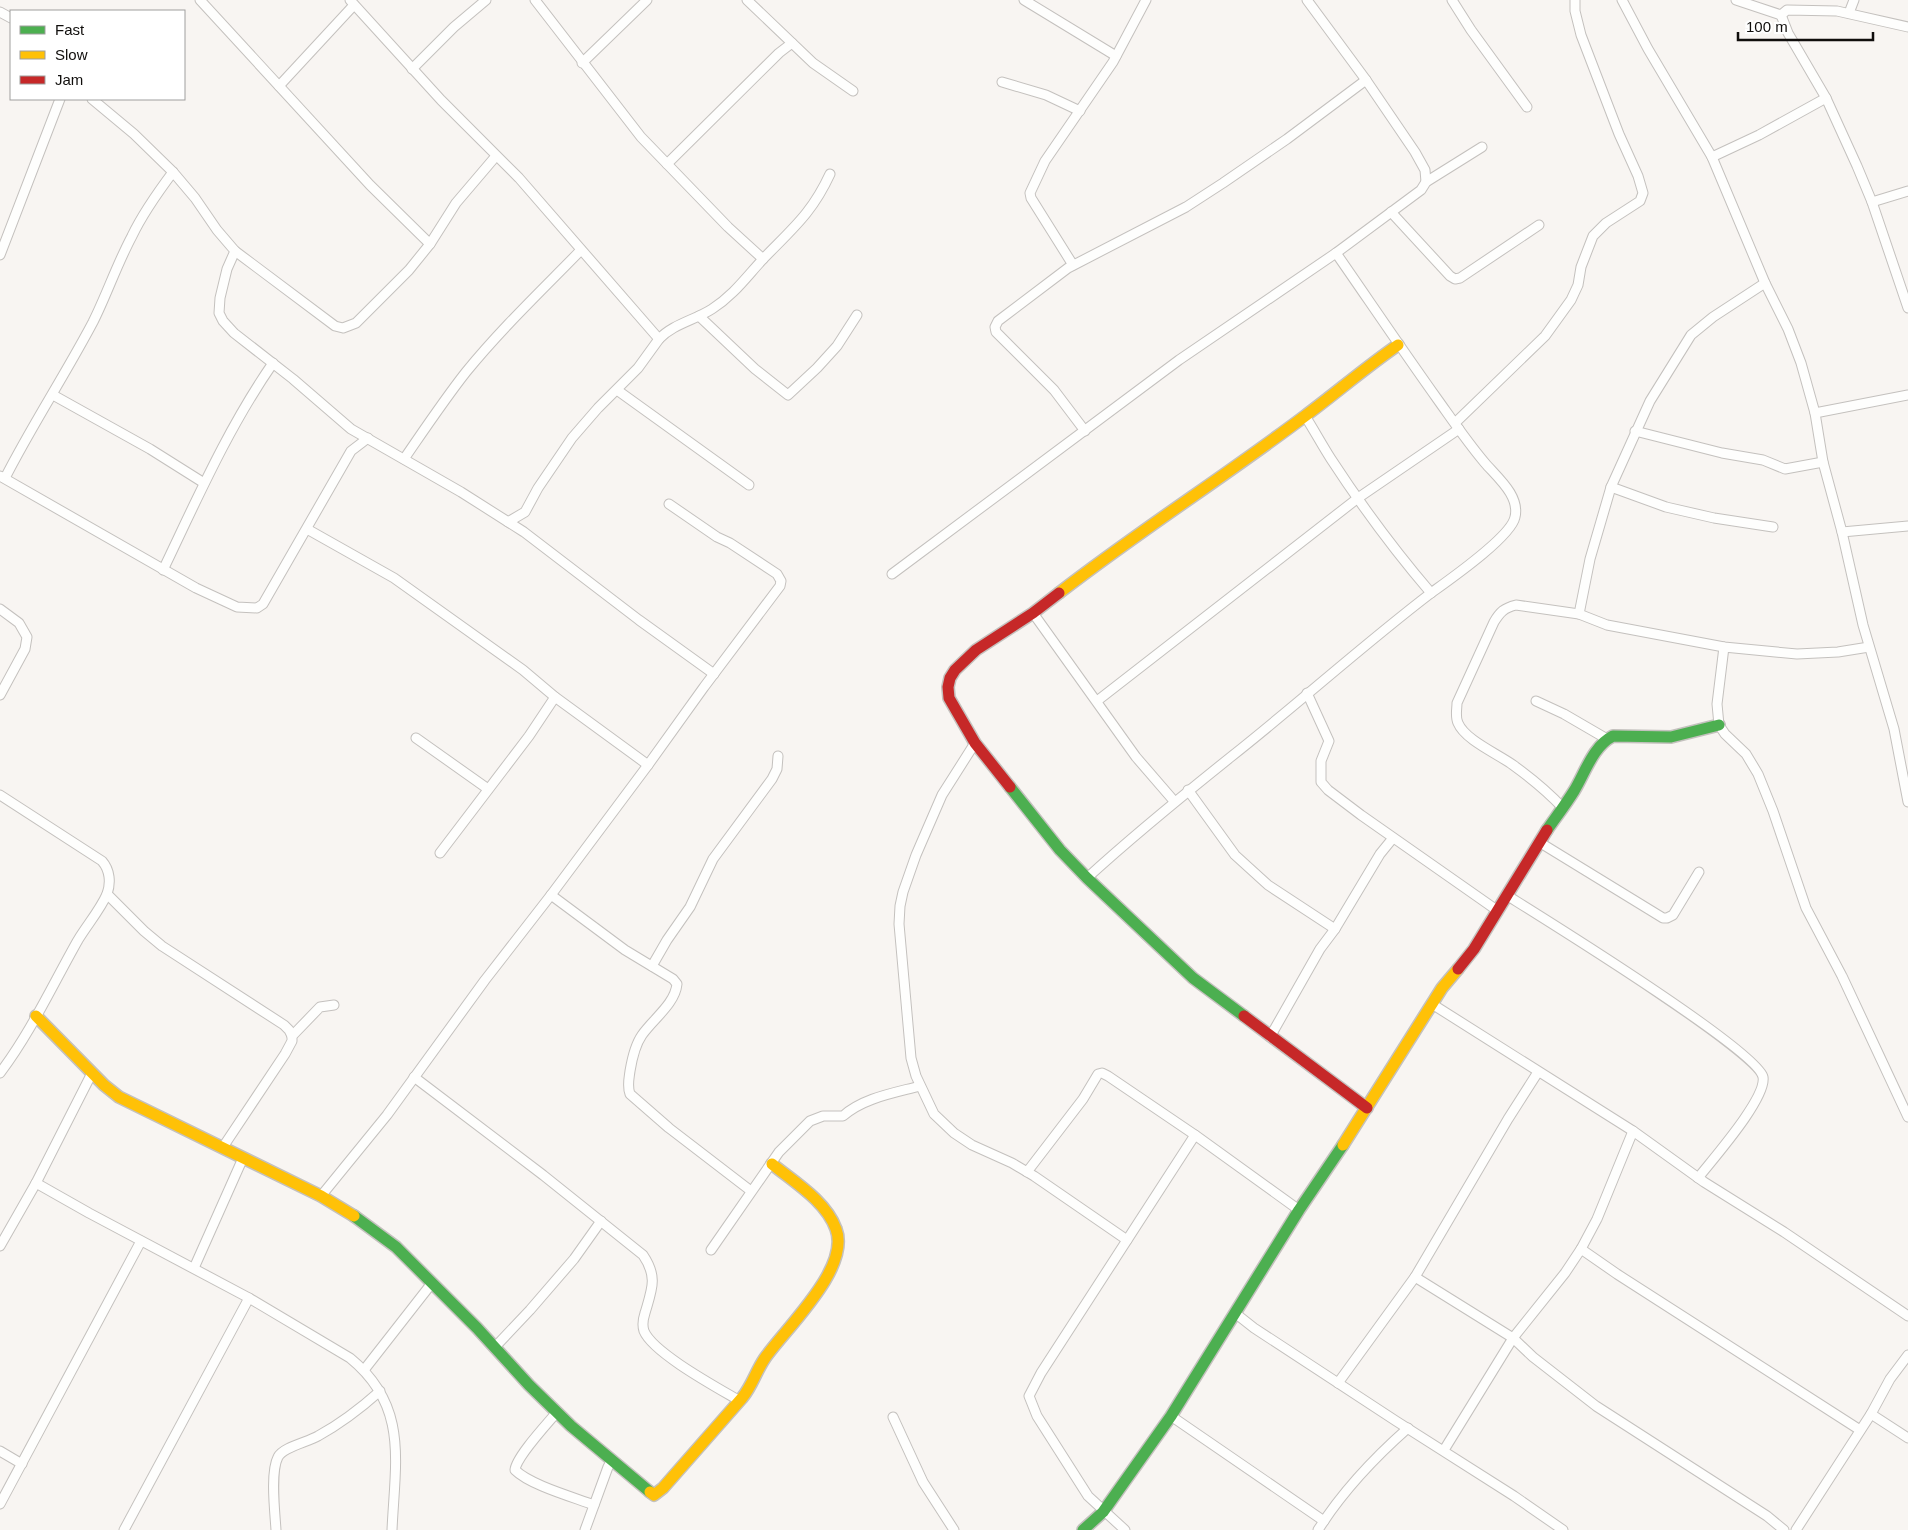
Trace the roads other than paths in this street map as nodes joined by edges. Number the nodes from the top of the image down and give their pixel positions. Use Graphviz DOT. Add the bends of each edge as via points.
graph roads {
  1 [pos="200,0"];
  2 [pos="486,0"];
  3 [pos="535,0"];
  4 [pos="647,0"];
  5 [pos="747,0"];
  6 [pos="1024,0"];
  7 [pos="1146,0"];
  8 [pos="1307,0"];
  9 [pos="1452,0"];
  10 [pos="1575,0"];
  11 [pos="1622,0"];
  12 [pos="1736,0"];
  13 [pos="1854,0"];
  14 [pos="352,3"];
  15 [pos="1849,13"];
  16 [pos="1782,15"];
  17 [pos="1908,27"];
  18 [pos="792,43"];
  19 [pos="1116,56"];
  20 [pos="582,63"];
  21 [pos="412,69"];
  22 [pos="1366,80"];
  23 [pos="1002,82"];
  24 [pos="278,86"];
  25 [pos="853,92"];
  26 [pos="1826,98"];
  27 [pos="60,100"];
  28 [pos="93,100"];
  29 [pos="1527,107"];
  30 [pos="1080,110"];
  31 [pos="1482,147"];
  32 [pos="496,156"];
  33 [pos="1712,157"];
  34 [pos="667,164"];
  35 [pos="173,172"];
  36 [pos="830,174"];
  37 [pos="1426,182"];
  38 [pos="1908,191"];
  39 [pos="1872,202"];
  40 [pos="1391,212"];
  41 [pos="1539,225"];
  42 [pos="430,244"];
  43 [pos="235,250"];
  44 [pos="581,250"];
  45 [pos="1336,253"];
  46 [pos="0,255"];
  47 [pos="763,259"];
  48 [pos="1073,266"];
  49 [pos="1765,283"];
  50 [pos="1908,308"];
  51 [pos="698,316"];
  52 [pos="857,316"];
  53 [pos="659,339"];
  54 [pos="1398,344"];
  55 [pos="273,363"];
  56 [pos="616,390"];
  57 [pos="53,394"];
  58 [pos="1908,395"];
  59 [pos="1816,413"];
  60 [pos="1305,416"];
  61 [pos="1457,426"];
  62 [pos="351,429"];
  63 [pos="1084,431"];
  64 [pos="1635,431"];
  65 [pos="368,438"];
  66 [pos="351,451"];
  67 [pos="404,459"];
  68 [pos="1823,462"];
  69 [pos="2,477"];
  70 [pos="204,483"];
  71 [pos="749,485"];
  72 [pos="1612,487"];
  73 [pos="1358,498"];
  74 [pos="669,504"];
  75 [pos="525,512"];
  76 [pos="508,522"];
  77 [pos="1908,526"];
  78 [pos="1772,527"];
  79 [pos="306,529"];
  80 [pos="524,532"];
  81 [pos="1842,532"];
  82 [pos="163,570"];
  83 [pos="892,574"];
  84 [pos="1431,593"];
  85 [pos="0,609"];
  86 [pos="1032,613"];
  87 [pos="1579,614"];
  88 [pos="1869,646"];
  89 [pos="1724,647"];
  90 [pos="714,674"];
  91 [pos="1307,693"];
  92 [pos="0,695"];
  93 [pos="556,697"];
  94 [pos="1097,701"];
  95 [pos="1536,701"];
  96 [pos="1719,725"];
  97 [pos="416,738"];
  98 [pos="1607,739"];
  99 [pos="975,743"];
  100 [pos="778,756"];
  101 [pos="648,765"];
  102 [pos="488,790"];
  103 [pos="1188,790"];
  104 [pos="0,795"];
  105 [pos="1174,801"];
  106 [pos="1908,802"];
  107 [pos="1563,808"];
  108 [pos="1393,838"];
  109 [pos="1539,842"];
  110 [pos="440,853"];
  111 [pos="1699,872"];
  112 [pos="1086,878"];
  113 [pos="107,894"];
  114 [pos="551,895"];
  115 [pos="1508,896"];
  116 [pos="1498,911"];
  117 [pos="1335,929"];
  118 [pos="652,966"];
  119 [pos="1432,1004"];
  120 [pos="334,1006"];
  121 [pos="36,1016"];
  122 [pos="292,1036"];
  123 [pos="1270,1037"];
  124 [pos="1538,1072"];
  125 [pos="0,1073"];
  126 [pos="92,1073"];
  127 [pos="414,1077"];
  128 [pos="920,1086"];
  129 [pos="1367,1108"];
  130 [pos="1908,1117"];
  131 [pos="1632,1131"];
  132 [pos="1195,1135"];
  133 [pos="224,1147"];
  134 [pos="243,1158"];
  135 [pos="772,1164"];
  136 [pos="1027,1172"];
  137 [pos="1698,1178"];
  138 [pos="36,1183"];
  139 [pos="752,1191"];
  140 [pos="321,1196"];
  141 [pos="1299,1210"];
  142 [pos="601,1221"];
  143 [pos="1127,1240"];
  144 [pos="141,1241"];
  145 [pos="0,1246"];
  146 [pos="1581,1249"];
  147 [pos="711,1250"];
  148 [pos="194,1268"];
  149 [pos="1415,1277"];
  150 [pos="432,1283"];
  151 [pos="250,1298"];
  152 [pos="1235,1313"];
  153 [pos="1908,1316"];
  154 [pos="1513,1338"];
  155 [pos="495,1347"];
  156 [pos="1908,1355"];
  157 [pos="364,1370"];
  158 [pos="1338,1383"];
  159 [pos="380,1392"];
  160 [pos="740,1402"];
  161 [pos="557,1412"];
  162 [pos="1871,1414"];
  163 [pos="1171,1416"];
  164 [pos="892,1417"];
  165 [pos="1408,1428"];
  166 [pos="1860,1430"];
  167 [pos="1908,1438"];
  168 [pos="1444,1450"];
  169 [pos="0,1451"];
  170 [pos="612,1460"];
  171 [pos="22,1464"];
  172 [pos="0,1504"];
  173 [pos="594,1505"];
  174 [pos="1103,1512"];
  175 [pos="1324,1521"];
  176 [pos="124,1530"];
  177 [pos="276,1530"];
  178 [pos="392,1530"];
  179 [pos="585,1530"];
  180 [pos="954,1530"];
  181 [pos="1083,1530"];
  182 [pos="1125,1530"];
  183 [pos="1318,1530"];
  184 [pos="1563,1530"];
  185 [pos="1784,1530"];
  186 [pos="1796,1530"];
  1 -- 24 [label="street"];
  2 -- 21 [label="street"];
  3 -- 20 [label="street"];
  4 -- 20 [label="street"];
  5 -- 18 [label="street"];
  6 -- 19 [label="street"];
  7 -- 19 [label="street"];
  8 -- 22 [label="street"];
  9 -- 29 [label="street"];
  10 -- 61 [label="street" via="1581,35 1643,193 1640,202 1606,223 1593,236 1572,300 1545,336"];
  11 -- 33 [label="street"];
  12 -- 16 [label="street"];
  13 -- 15 [label="street"];
  14 -- 21 [label="street"];
  14 -- 24 [label="street"];
  15 -- 16 [label="street" via="1788,10"];
  15 -- 17 [label="street"];
  16 -- 26 [label="street" via="1788,33"];
  18 -- 25 [label="street"];
  18 -- 34 [label="street"];
  19 -- 30 [label="street"];
  20 -- 34 [label="street"];
  21 -- 32 [label="street"];
  22 -- 37 [label="street" via="1415,152 1425,170"];
  22 -- 48 [label="street" via="1287,140 1194,202"];
  23 -- 30 [label="street" via="1046,95"];
  24 -- 42 [label="street"];
  26 -- 33 [label="street"];
  26 -- 39 [label="street"];
  27 -- 46 [label="street"];
  28 -- 35 [label="street"];
  30 -- 48 [label="street" via="1045,161 1030,193"];
  31 -- 37 [label="street"];
  32 -- 42 [label="street" via="456,203"];
  32 -- 44 [label="street"];
  33 -- 49 [label="street"];
  34 -- 47 [label="street"];
  35 -- 43 [label="street"];
  35 -- 57 [label="street" via="132,236 97,313"];
  36 -- 47 [label="street" via="806,216"];
  37 -- 40 [label="street" via="1421,190"];
  38 -- 39 [label="street"];
  39 -- 50 [label="street"];
  40 -- 41 [label="street" via="1455,279"];
  40 -- 45 [label="street"];
  42 -- 43 [label="street" via="356,323 343,328 328,321"];
  43 -- 55 [label="street" via="226,269 219,313 234,333"];
  44 -- 53 [label="street"];
  44 -- 67 [label="street" via="467,371"];
  45 -- 54 [label="street"];
  45 -- 63 [label="street" via="1180,360"];
  47 -- 51 [label="street" via="729,297"];
  48 -- 63 [label="street" via="995,327 996,332 1054,390"];
  49 -- 59 [label="street" via="1788,329"];
  49 -- 64 [label="street" via="1692,335"];
  51 -- 52 [label="street" via="788,395 817,368"];
  51 -- 53 [label="street"];
  53 -- 56 [label="street" via="638,368"];
  54 -- 60 [label="street"];
  54 -- 61 [label="street"];
  55 -- 62 [label="street"];
  55 -- 70 [label="street" via="250,397"];
  56 -- 71 [label="street"];
  56 -- 75 [label="street" via="572,438"];
  57 -- 69 [label="street"];
  57 -- 70 [label="street"];
  58 -- 59 [label="street"];
  59 -- 68 [label="street"];
  60 -- 73 [label="street"];
  60 -- 86 [label="street" via="1114,550"];
  61 -- 73 [label="street"];
  61 -- 84 [label="street" via="1511,493 1516,509 1515,520 1493,544"];
  62 -- 65 [label="street"];
  62 -- 66 [label="street"];
  63 -- 83 [label="street"];
  64 -- 68 [label="street" via="1763,460 1785,469"];
  64 -- 72 [label="street"];
  65 -- 66 [label="street"];
  65 -- 67 [label="street"];
  66 -- 79 [label="street"];
  67 -- 76 [label="street"];
  68 -- 81 [label="street"];
  69 -- 82 [label="street"];
  70 -- 82 [label="street"];
  72 -- 78 [label="street" via="1666,507"];
  72 -- 87 [label="street" via="1590,559"];
  73 -- 84 [label="street"];
  73 -- 94 [label="street"];
  74 -- 90 [label="street" via="777,574 781,581 776,594"];
  75 -- 76 [label="street"];
  75 -- 80 [label="street"];
  76 -- 80 [label="street"];
  77 -- 81 [label="street"];
  79 -- 82 [label="street" via="263,604 257,608 237,607"];
  79 -- 93 [label="street" via="394,578"];
  80 -- 90 [label="street"];
  81 -- 88 [label="street"];
  84 -- 91 [label="street"];
  85 -- 92 [label="street" via="20,623 27,637 25,649"];
  86 -- 94 [label="street"];
  86 -- 99 [label="street" via="976,650 950,678 949,698"];
  87 -- 89 [label="street" via="1607,625"];
  87 -- 107 [label="street" via="1516,605 1499,613 1457,703 1456,713 1458,723 1476,741 1513,764"];
  88 -- 89 [label="street" via="1838,652 1797,654"];
  88 -- 106 [label="street" via="1894,729"];
  89 -- 96 [label="street" via="1717,704"];
  90 -- 101 [label="street"];
  91 -- 103 [label="street"];
  91 -- 108 [label="street" via="1330,741 1321,761 1322,782 1328,790"];
  93 -- 101 [label="street"];
  93 -- 102 [label="street"];
  94 -- 105 [label="street" via="1136,757"];
  95 -- 98 [label="street"];
  96 -- 98 [label="street" via="1671,737 1613,736"];
  96 -- 130 [label="street" via="1746,754 1758,774 1806,908 1842,976"];
  97 -- 102 [label="street"];
  98 -- 107 [label="street"];
  99 -- 112 [label="street"];
  99 -- 128 [label="street" via="942,795 916,855 900,906 910,1058"];
  100 -- 118 [label="street" via="772,779 713,859 690,907"];
  101 -- 114 [label="street"];
  102 -- 110 [label="street"];
  103 -- 105 [label="street"];
  103 -- 117 [label="street" via="1235,855 1268,886"];
  104 -- 113 [label="street" via="107,866"];
  105 -- 112 [label="street"];
  107 -- 109 [label="street"];
  108 -- 116 [label="street"];
  108 -- 117 [label="street"];
  109 -- 111 [label="street" via="1663,918 1673,915"];
  109 -- 115 [label="street"];
  112 -- 123 [label="street" via="1193,978"];
  113 -- 121 [label="street"];
  113 -- 122 [label="street" via="162,946 284,1025"];
  114 -- 118 [label="street" via="593,928"];
  114 -- 127 [label="street"];
  115 -- 116 [label="street"];
  115 -- 137 [label="street" via="1704,1024 1759,1070 1763,1077 1756,1102"];
  116 -- 119 [label="street"];
  117 -- 123 [label="street" via="1320,949"];
  118 -- 139 [label="street" via="672,979 676,990 642,1036 631,1066 630,1094"];
  119 -- 124 [label="street"];
  119 -- 129 [label="street"];
  120 -- 122 [label="street" via="320,1007"];
  121 -- 125 [label="street"];
  121 -- 126 [label="street"];
  122 -- 133 [label="street" via="285,1054"];
  123 -- 129 [label="street"];
  124 -- 131 [label="street"];
  124 -- 149 [label="street"];
  126 -- 133 [label="street" via="119,1097"];
  126 -- 138 [label="street"];
  127 -- 140 [label="street"];
  127 -- 142 [label="street"];
  128 -- 135 [label="street" via="869,1101 850,1109 843,1116 817,1117 779,1152"];
  128 -- 136 [label="street" via="934,1114 954,1132 972,1145"];
  129 -- 141 [label="street"];
  131 -- 137 [label="street"];
  131 -- 146 [label="street" via="1597,1219"];
  132 -- 136 [label="street" via="1102,1073 1098,1074 1083,1099"];
  132 -- 141 [label="street"];
  132 -- 143 [label="street"];
  133 -- 134 [label="street"];
  134 -- 140 [label="street"];
  134 -- 148 [label="street"];
  135 -- 139 [label="street"];
  135 -- 160 [label="street" via="813,1197 833,1222 839,1238 838,1252 822,1282 766,1357"];
  136 -- 143 [label="street"];
  137 -- 153 [label="street"];
  138 -- 144 [label="street"];
  138 -- 145 [label="street"];
  139 -- 147 [label="street"];
  140 -- 150 [label="street" via="384,1237"];
  141 -- 152 [label="street"];
  142 -- 155 [label="street" via="574,1259"];
  142 -- 160 [label="street" via="632,1245 649,1264 654,1284 643,1320 649,1339 665,1354"];
  143 -- 174 [label="street" via="1041,1373 1030,1396 1037,1416 1078,1482"];
  144 -- 148 [label="street"];
  144 -- 171 [label="street"];
  146 -- 154 [label="street"];
  146 -- 166 [label="street"];
  148 -- 151 [label="street"];
  149 -- 154 [label="street"];
  149 -- 158 [label="street"];
  150 -- 155 [label="street"];
  150 -- 157 [label="street"];
  151 -- 157 [label="street" via="350,1358"];
  151 -- 176 [label="street"];
  152 -- 158 [label="street"];
  152 -- 163 [label="street"];
  154 -- 168 [label="street"];
  154 -- 185 [label="street" via="1596,1406"];
  155 -- 161 [label="street"];
  156 -- 162 [label="street"];
  157 -- 159 [label="street"];
  158 -- 165 [label="street"];
  159 -- 177 [label="street" via="347,1418 278,1456 274,1485"];
  159 -- 178 [label="street" via="394,1428"];
  160 -- 170 [label="street" via="657,1494 651,1494"];
  161 -- 170 [label="street"];
  161 -- 173 [label="street" via="515,1464 515,1470 547,1488"];
  162 -- 166 [label="street"];
  162 -- 167 [label="street"];
  163 -- 174 [label="street"];
  163 -- 175 [label="street"];
  164 -- 180 [label="street" via="923,1482"];
  165 -- 168 [label="street"];
  165 -- 175 [label="street" via="1366,1470"];
  166 -- 186 [label="street"];
  168 -- 184 [label="street"];
  169 -- 171 [label="street"];
  170 -- 173 [label="street"];
  171 -- 172 [label="street"];
  173 -- 179 [label="street"];
  174 -- 181 [label="street"];
  174 -- 182 [label="street"];
  175 -- 183 [label="street"];
}
